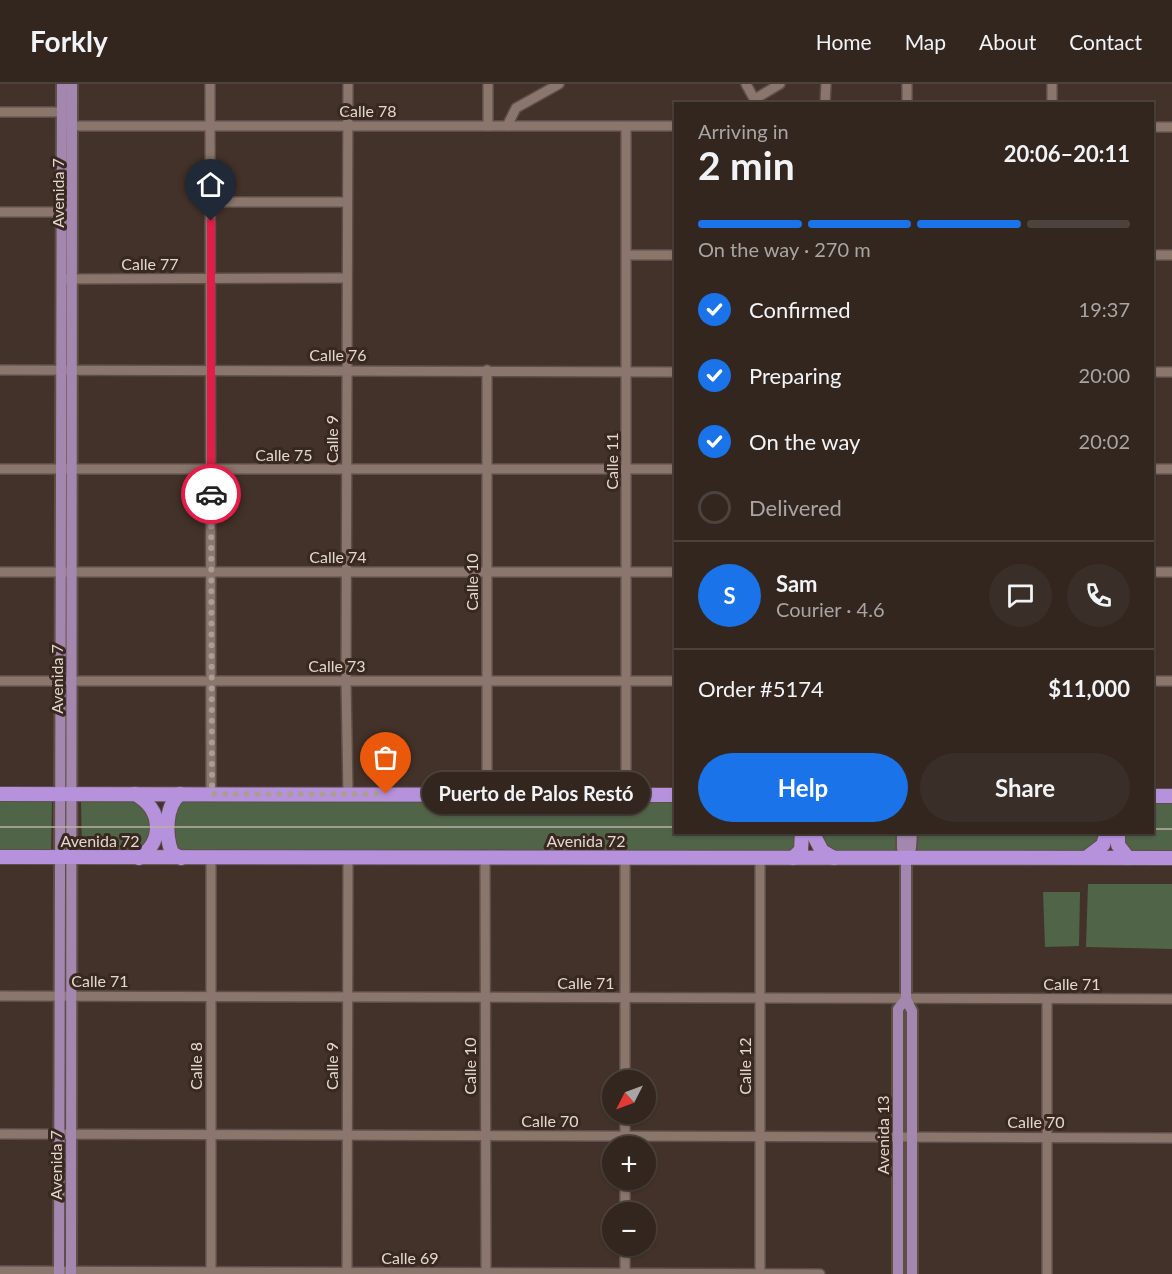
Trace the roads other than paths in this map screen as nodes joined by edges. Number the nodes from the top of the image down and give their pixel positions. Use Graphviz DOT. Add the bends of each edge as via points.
graph roads {
  1 [pos="62,84"];
  2 [pos="72,84"];
  3 [pos="210,84"];
  4 [pos="348,84"];
  5 [pos="488,84"];
  6 [pos="559,84"];
  7 [pos="746,84"];
  8 [pos="780,84"];
  9 [pos="826,84"];
  10 [pos="907,84"];
  11 [pos="1052,84"];
  12 [pos="756,101"];
  13 [pos="825,102"];
  14 [pos="907,102"];
  15 [pos="1052,102"];
  16 [pos="0,112"];
  17 [pos="62,112"];
  18 [pos="67,126"];
  19 [pos="210,126"];
  20 [pos="348,126"];
  21 [pos="488,126"];
  22 [pos="507,126"];
  23 [pos="674,126"];
  24 [pos="626,127"];
  25 [pos="1172,127"];
  26 [pos="1154,128"];
  27 [pos="211,202"];
  28 [pos="347,202"];
  29 [pos="0,212"];
  30 [pos="62,212"];
  31 [pos="627,255"];
  32 [pos="674,255"];
  33 [pos="1154,255"];
  34 [pos="1172,255"];
  35 [pos="347,278"];
  36 [pos="61,279"];
  37 [pos="73,279"];
  38 [pos="210,279"];
  39 [pos="0,370"];
  40 [pos="67,370"];
  41 [pos="211,370"];
  42 [pos="346,370"];
  43 [pos="487,370"];
  44 [pos="627,372"];
  45 [pos="674,372"];
  46 [pos="1154,372"];
  47 [pos="1172,372"];
  48 [pos="0,469"];
  49 [pos="61,469"];
  50 [pos="72,469"];
  51 [pos="211,469"];
  52 [pos="627,469"];
  53 [pos="674,469"];
  54 [pos="1154,469"];
  55 [pos="1172,469"];
  56 [pos="347,470"];
  57 [pos="487,470"];
  58 [pos="0,572"];
  59 [pos="66,572"];
  60 [pos="212,572"];
  61 [pos="346,572"];
  62 [pos="487,572"];
  63 [pos="627,572"];
  64 [pos="674,572"];
  65 [pos="1154,572"];
  66 [pos="1172,572"];
  67 [pos="0,681"];
  68 [pos="66,681"];
  69 [pos="212,681"];
  70 [pos="346,681"];
  71 [pos="487,681"];
  72 [pos="626,681"];
  73 [pos="674,681"];
  74 [pos="1154,681"];
  75 [pos="1172,681"];
  76 [pos="66,793"];
  77 [pos="0,794"];
  78 [pos="135,794"];
  79 [pos="180,794"];
  80 [pos="212,794"];
  81 [pos="348,794"];
  82 [pos="487,794"];
  83 [pos="626,795"];
  84 [pos="674,795"];
  85 [pos="1154,796"];
  86 [pos="1172,796"];
  87 [pos="802,834"];
  88 [pos="813,834"];
  89 [pos="902,834"];
  90 [pos="912,834"];
  91 [pos="1106,834"];
  92 [pos="1118,834"];
  93 [pos="0,857"];
  94 [pos="1087,857"];
  95 [pos="65,858"];
  96 [pos="139,858"];
  97 [pos="181,858"];
  98 [pos="211,858"];
  99 [pos="348,858"];
  100 [pos="485,858"];
  101 [pos="625,858"];
  102 [pos="760,858"];
  103 [pos="794,858"];
  104 [pos="834,858"];
  105 [pos="906,858"];
  106 [pos="1128,858"];
  107 [pos="1172,858"];
  108 [pos="0,996"];
  109 [pos="60,996"];
  110 [pos="71,996"];
  111 [pos="211,997"];
  112 [pos="347,997"];
  113 [pos="485,997"];
  114 [pos="625,998"];
  115 [pos="760,998"];
  116 [pos="906,999"];
  117 [pos="1047,999"];
  118 [pos="1172,999"];
  119 [pos="625,1070"];
  120 [pos="0,1134"];
  121 [pos="59,1134"];
  122 [pos="71,1134"];
  123 [pos="211,1134"];
  124 [pos="347,1135"];
  125 [pos="485,1136"];
  126 [pos="760,1136"];
  127 [pos="898,1137"];
  128 [pos="912,1137"];
  129 [pos="1047,1137"];
  130 [pos="1172,1138"];
  131 [pos="602,1140"];
  132 [pos="656,1140"];
  133 [pos="625,1256"];
  134 [pos="0,1271"];
  135 [pos="59,1273"];
  136 [pos="71,1273"];
  137 [pos="212,1273"];
  138 [pos="347,1273"];
  139 [pos="486,1273"];
  140 [pos="625,1274"];
  141 [pos="760,1274"];
  142 [pos="820,1274"];
  143 [pos="898,1274"];
  144 [pos="912,1274"];
  145 [pos="1047,1274"];
  1 -- 17 [label="main road, Avenida 7"];
  2 -- 18 [label="main road, Avenida 7"];
  3 -- 19 [label="street"];
  4 -- 20 [label="street, Calle 9"];
  5 -- 21 [label="street"];
  6 -- 22 [label="street" via="516,108"];
  7 -- 12 [label="street"];
  8 -- 12 [label="street"];
  9 -- 13 [label="street"];
  10 -- 14 [label="street"];
  11 -- 15 [label="street"];
  16 -- 17 [label="street"];
  17 -- 18 [label="main road, Avenida 7"];
  18 -- 19 [label="street, Calle 78"];
  18 -- 30 [label="main road, Avenida 7"];
  18 -- 37 [label="main road, Avenida 7"];
  19 -- 20 [label="street, Calle 78"];
  19 -- 27 [label="street"];
  20 -- 21 [label="street, Calle 78"];
  20 -- 28 [label="street, Calle 9"];
  21 -- 22 [label="street, Calle 78"];
  22 -- 24 [label="street, Calle 78"];
  23 -- 24 [label="street, Calle 78"];
  24 -- 31 [label="street, Calle 11"];
  25 -- 26 [label="street"];
  27 -- 28 [label="street"];
  27 -- 38 [label="street"];
  28 -- 35 [label="street, Calle 9"];
  29 -- 30 [label="street"];
  30 -- 36 [label="main road, Avenida 7"];
  31 -- 32 [label="street"];
  31 -- 44 [label="street, Calle 11"];
  33 -- 34 [label="street"];
  35 -- 38 [label="street, Calle 77"];
  35 -- 42 [label="street, Calle 9"];
  36 -- 37 [label="street, Calle 77"];
  36 -- 40 [label="main road, Avenida 7"];
  37 -- 38 [label="street, Calle 77"];
  37 -- 40 [label="main road, Avenida 7"];
  38 -- 41 [label="street"];
  39 -- 40 [label="street, Calle 76"];
  40 -- 41 [label="street, Calle 76"];
  40 -- 49 [label="main road, Avenida 7"];
  40 -- 50 [label="main road, Avenida 7"];
  41 -- 42 [label="street, Calle 76"];
  41 -- 51 [label="street"];
  42 -- 43 [label="street, Calle 76"];
  42 -- 56 [label="street, Calle 9"];
  43 -- 44 [label="street, Calle 76"];
  43 -- 57 [label="street, Calle 10"];
  44 -- 45 [label="street, Calle 76"];
  44 -- 52 [label="street, Calle 11"];
  46 -- 47 [label="street"];
  48 -- 49 [label="street, Calle 75"];
  49 -- 50 [label="street, Calle 75"];
  49 -- 59 [label="main road, Avenida 7"];
  50 -- 51 [label="street, Calle 75"];
  50 -- 59 [label="main road, Avenida 7"];
  51 -- 56 [label="street, Calle 75"];
  51 -- 60 [label="street"];
  52 -- 53 [label="street, Calle 75"];
  52 -- 57 [label="street, Calle 75"];
  52 -- 63 [label="street, Calle 11"];
  54 -- 55 [label="street"];
  56 -- 57 [label="street, Calle 75"];
  56 -- 61 [label="street, Calle 9"];
  57 -- 62 [label="street, Calle 10"];
  58 -- 59 [label="street, Calle 74"];
  59 -- 60 [label="street, Calle 74"];
  59 -- 68 [label="main road, Avenida 7"];
  60 -- 61 [label="street, Calle 74"];
  60 -- 69 [label="street"];
  61 -- 62 [label="street, Calle 74"];
  61 -- 70 [label="street, Calle 9"];
  62 -- 63 [label="street, Calle 74"];
  62 -- 71 [label="street, Calle 10"];
  63 -- 64 [label="street, Calle 74"];
  63 -- 72 [label="street, Calle 11"];
  65 -- 66 [label="street"];
  67 -- 68 [label="street, Calle 73"];
  68 -- 69 [label="street, Calle 73"];
  68 -- 76 [label="main road, Avenida 7"];
  69 -- 70 [label="street, Calle 73"];
  69 -- 80 [label="street"];
  70 -- 71 [label="street, Calle 73"];
  70 -- 81 [label="street, Calle 9"];
  71 -- 72 [label="street, Calle 73"];
  71 -- 82 [label="street, Calle 10"];
  72 -- 73 [label="street, Calle 73"];
  72 -- 83 [label="street, Calle 11"];
  74 -- 75 [label="street"];
  76 -- 77 [label="highway"];
  76 -- 78 [label="highway"];
  76 -- 95 [label="main road, Avenida 7"];
  78 -- 79 [label="highway"];
  78 -- 96 [label="highway" via="152,807 158,827 152,846"];
  79 -- 80 [label="highway"];
  79 -- 97 [label="highway" via="169,807 169,845 172,853"];
  80 -- 81 [label="highway"];
  81 -- 82 [label="highway"];
  82 -- 83 [label="highway"];
  83 -- 84 [label="highway"];
  85 -- 86 [label="highway"];
  87 -- 103 [label="highway" via="801,850"];
  88 -- 104 [label="highway" via="822,851"];
  89 -- 105 [label="main road, Avenida 13"];
  90 -- 105 [label="main road, Avenida 13"];
  91 -- 94 [label="highway" via="1103,845"];
  92 -- 106 [label="highway" via="1118,845"];
  93 -- 95 [label="highway, Avenida 72"];
  94 -- 105 [label="highway, Avenida 72"];
  94 -- 106 [label="highway, Avenida 72"];
  95 -- 96 [label="highway, Avenida 72"];
  95 -- 109 [label="main road, Avenida 7"];
  95 -- 110 [label="main road, Avenida 7"];
  96 -- 97 [label="highway, Avenida 72"];
  97 -- 98 [label="highway, Avenida 72"];
  98 -- 99 [label="highway, Avenida 72"];
  98 -- 111 [label="street, Calle 8"];
  99 -- 100 [label="highway, Avenida 72"];
  99 -- 112 [label="street, Calle 9"];
  100 -- 101 [label="highway, Avenida 72"];
  100 -- 113 [label="street, Calle 10"];
  101 -- 102 [label="highway, Avenida 72"];
  101 -- 114 [label="street"];
  102 -- 103 [label="highway, Avenida 72"];
  102 -- 115 [label="street, Calle 12"];
  103 -- 104 [label="highway, Avenida 72"];
  104 -- 105 [label="highway, Avenida 72"];
  105 -- 116 [label="main road, Avenida 13"];
  106 -- 107 [label="highway, Avenida 72"];
  108 -- 109 [label="street, Calle 71"];
  109 -- 110 [label="street, Calle 71"];
  109 -- 121 [label="main road, Avenida 7"];
  110 -- 111 [label="street, Calle 71"];
  110 -- 122 [label="main road, Avenida 7"];
  111 -- 112 [label="street, Calle 71"];
  111 -- 123 [label="street, Calle 8"];
  112 -- 113 [label="street, Calle 71"];
  112 -- 124 [label="street, Calle 9"];
  113 -- 114 [label="street, Calle 71"];
  113 -- 125 [label="street, Calle 10"];
  114 -- 115 [label="street, Calle 71"];
  114 -- 119 [label="street"];
  115 -- 116 [label="street, Calle 71"];
  115 -- 126 [label="street, Calle 12"];
  116 -- 117 [label="street, Calle 71"];
  116 -- 127 [label="main road, Avenida 13" via="898,1009"];
  116 -- 128 [label="main road, Avenida 13" via="912,1011"];
  117 -- 118 [label="street, Calle 71"];
  117 -- 129 [label="street"];
  120 -- 121 [label="street, Calle 70"];
  121 -- 122 [label="street, Calle 70"];
  121 -- 135 [label="main road, Avenida 7"];
  122 -- 123 [label="street, Calle 70"];
  122 -- 136 [label="main road, Avenida 7"];
  123 -- 124 [label="street, Calle 70"];
  123 -- 137 [label="street, Calle 8"];
  124 -- 125 [label="street, Calle 70"];
  124 -- 138 [label="street, Calle 9"];
  125 -- 131 [label="street, Calle 70"];
  125 -- 139 [label="street, Calle 10"];
  126 -- 127 [label="street, Calle 70"];
  126 -- 132 [label="street, Calle 70"];
  126 -- 141 [label="street, Calle 12"];
  127 -- 128 [label="street, Calle 70"];
  127 -- 143 [label="main road, Avenida 13"];
  128 -- 129 [label="street, Calle 70"];
  128 -- 144 [label="main road, Avenida 13"];
  129 -- 130 [label="street, Calle 70"];
  129 -- 145 [label="street"];
  133 -- 140 [label="street"];
  134 -- 135 [label="street, Calle 69"];
  135 -- 136 [label="street, Calle 69"];
  136 -- 137 [label="street, Calle 69"];
  137 -- 138 [label="street, Calle 69"];
  138 -- 139 [label="street, Calle 69"];
  139 -- 140 [label="street, Calle 69"];
  140 -- 141 [label="street, Calle 69"];
  141 -- 142 [label="street, Calle 69"];
}
